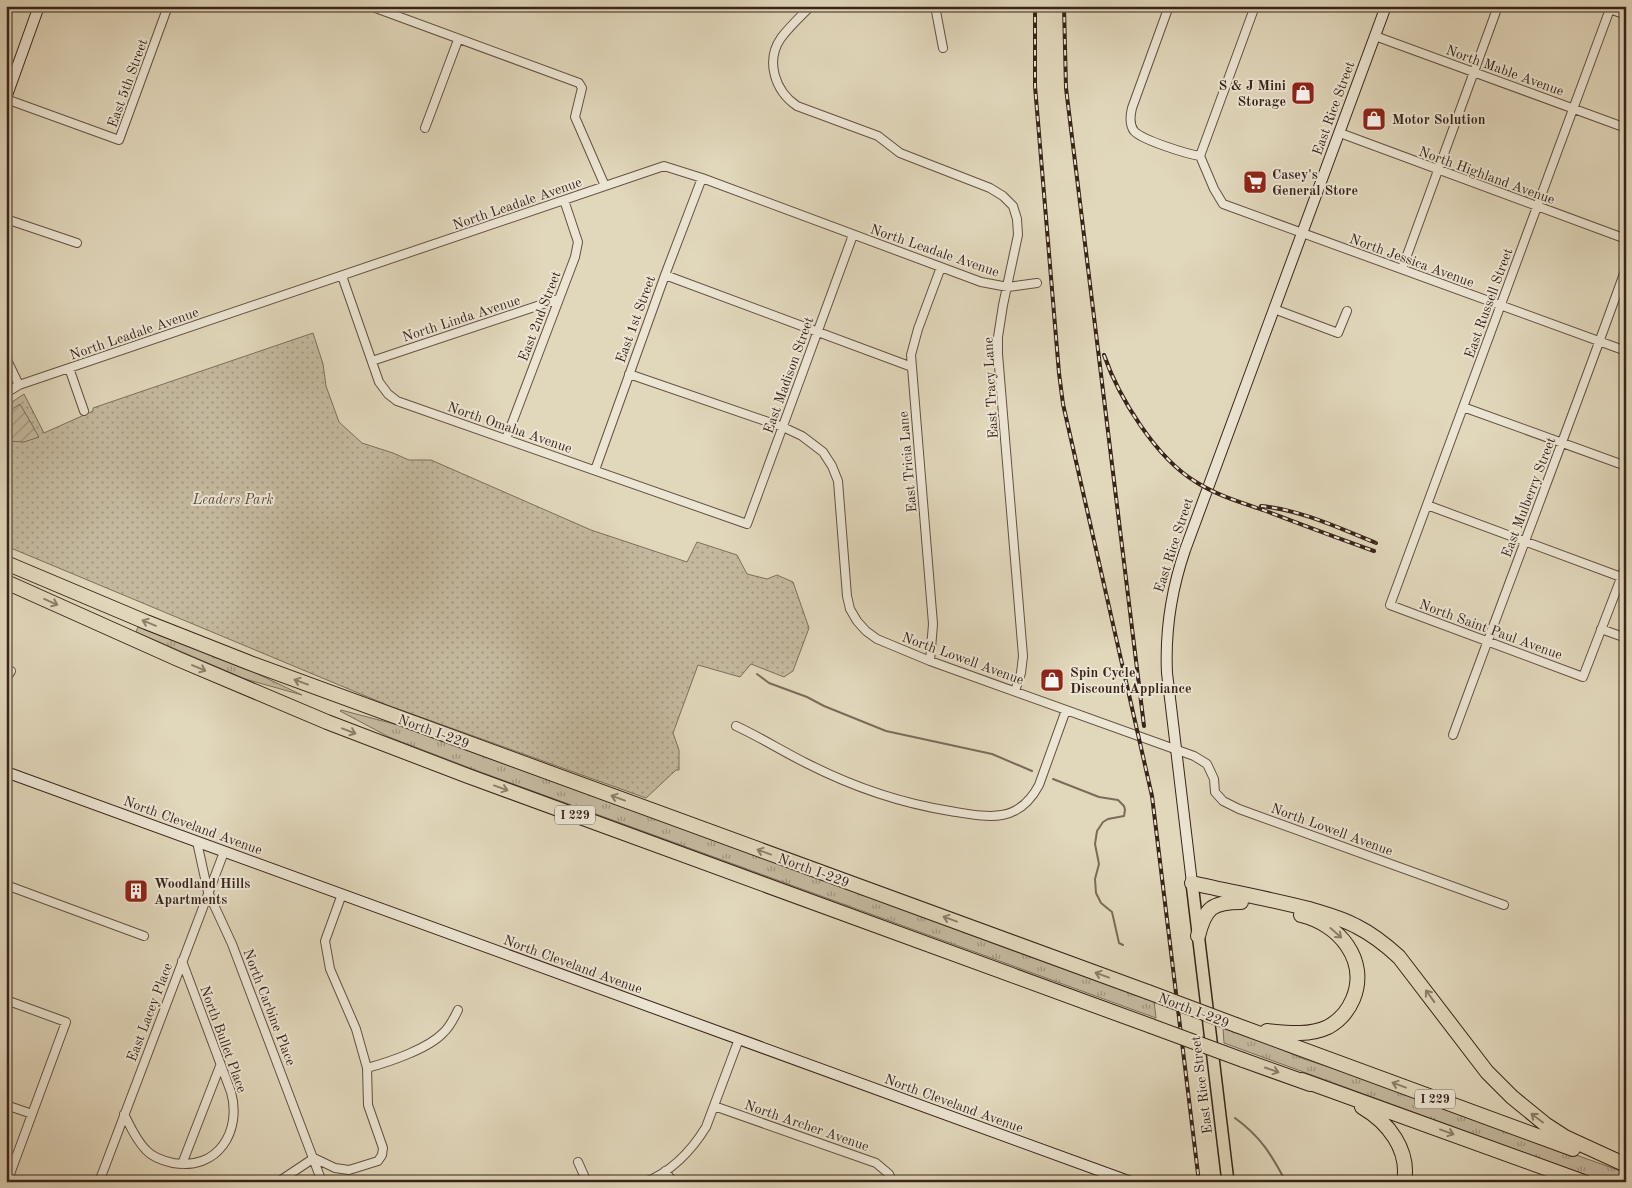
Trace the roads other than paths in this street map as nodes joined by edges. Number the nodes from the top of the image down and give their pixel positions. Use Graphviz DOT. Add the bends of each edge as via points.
graph roads {
  1 [pos="40,6"];
  2 [pos="168,6"];
  3 [pos="370,6"];
  4 [pos="811,6"];
  5 [pos="935,6"];
  6 [pos="1169,6"];
  7 [pos="1255,6"];
  8 [pos="1386,6"];
  9 [pos="1498,6"];
  10 [pos="1602,6"];
  11 [pos="382,8"];
  12 [pos="1610,9"];
  13 [pos="1626,15"];
  14 [pos="1375,36"];
  15 [pos="458,40"];
  16 [pos="943,48"];
  17 [pos="1474,73"];
  18 [pos="6,98"];
  19 [pos="1573,108"];
  20 [pos="426,128"];
  21 [pos="1626,128"];
  22 [pos="1340,133"];
  23 [pos="1200,156"];
  24 [pos="1438,170"];
  25 [pos="702,178"];
  26 [pos="605,186"];
  27 [pos="564,200"];
  28 [pos="1538,207"];
  29 [pos="6,219"];
  30 [pos="1302,234"];
  31 [pos="853,235"];
  32 [pos="1626,239"];
  33 [pos="77,243"];
  34 [pos="941,267"];
  35 [pos="1626,268"];
  36 [pos="1402,269"];
  37 [pos="342,276"];
  38 [pos="664,276"];
  39 [pos="1037,283"];
  40 [pos="1008,287"];
  41 [pos="558,299"];
  42 [pos="1501,305"];
  43 [pos="1274,309"];
  44 [pos="1346,311"];
  45 [pos="817,332"];
  46 [pos="1599,342"];
  47 [pos="1626,352"];
  48 [pos="6,358"];
  49 [pos="372,361"];
  50 [pos="912,367"];
  51 [pos="69,368"];
  52 [pos="629,374"];
  53 [pos="19,385"];
  54 [pos="6,393"];
  55 [pos="1464,407"];
  56 [pos="84,411"];
  57 [pos="783,427"];
  58 [pos="506,439"];
  59 [pos="1562,443"];
  60 [pos="1626,466"];
  61 [pos="595,470"];
  62 [pos="1427,505"];
  63 [pos="747,524"];
  64 [pos="1524,542"];
  65 [pos="6,563"];
  66 [pos="1626,565"];
  67 [pos="1621,577"];
  68 [pos="6,582"];
  69 [pos="1390,605"];
  70 [pos="1601,629"];
  71 [pos="1626,638"];
  72 [pos="1487,641"];
  73 [pos="930,661"];
  74 [pos="11,672"];
  75 [pos="6,679"];
  76 [pos="1015,691"];
  77 [pos="1066,710"];
  78 [pos="736,726"];
  79 [pos="1453,734"];
  80 [pos="1176,750"];
  81 [pos="6,772"];
  82 [pos="197,842"];
  83 [pos="224,852"];
  84 [pos="6,885"];
  85 [pos="1193,887"];
  86 [pos="208,892"];
  87 [pos="342,894"];
  88 [pos="1241,902"];
  89 [pos="1504,905"];
  90 [pos="144,936"];
  91 [pos="1198,936"];
  92 [pos="182,961"];
  93 [pos="6,1000"];
  94 [pos="458,1010"];
  95 [pos="1241,1027"];
  96 [pos="740,1039"];
  97 [pos="220,1066"];
  98 [pos="367,1068"];
  99 [pos="1302,1080"];
  100 [pos="6,1105"];
  101 [pos="714,1106"];
  102 [pos="32,1114"];
  103 [pos="124,1114"];
  104 [pos="314,1158"];
  105 [pos="578,1162"];
  106 [pos="182,1164"];
  107 [pos="1626,1166"];
  108 [pos="665,1171"];
  109 [pos="7,1182"];
  110 [pos="99,1182"];
  111 [pos="278,1182"];
  112 [pos="322,1182"];
  113 [pos="587,1182"];
  114 [pos="645,1182"];
  115 [pos="673,1182"];
  116 [pos="892,1182"];
  117 [pos="1131,1182"];
  118 [pos="1228,1182"];
  119 [pos="1404,1182"];
  120 [pos="1584,1182"];
  1 -- 18 [label="street"];
  2 -- 18 [label="street, East 5th Street" via="119,140"];
  3 -- 11 [label="street"];
  4 -- 40 [label="street, East Tracy Lane" via="782,37 775,50 773,64 778,86 797,106 878,136 906,156 1003,196 1014,206 1018,235"];
  5 -- 16 [label="street"];
  6 -- 23 [label="street" via="1132,108 1130,123 1134,131 1144,137 1189,155"];
  7 -- 23 [label="street"];
  8 -- 14 [label="street, East Rice Street"];
  9 -- 17 [label="street"];
  10 -- 12 [label="street"];
  11 -- 15 [label="street"];
  12 -- 13 [label="street"];
  12 -- 19 [label="street, East Russell Street"];
  14 -- 17 [label="street, North Mable Avenue"];
  14 -- 22 [label="street, East Rice Street"];
  15 -- 20 [label="street"];
  15 -- 26 [label="street" via="575,82 582,88 575,116"];
  17 -- 19 [label="street, North Mable Avenue"];
  17 -- 24 [label="street"];
  19 -- 21 [label="street, North Mable Avenue"];
  19 -- 28 [label="street, East Russell Street"];
  22 -- 24 [label="street, North Highland Avenue"];
  22 -- 30 [label="street, East Rice Street"];
  23 -- 30 [label="street, North Jessica Avenue" via="1223,204"];
  24 -- 28 [label="street, North Highland Avenue"];
  24 -- 36 [label="street"];
  25 -- 26 [label="street, North Leadale Avenue" via="664,166"];
  25 -- 31 [label="street, North Leadale Avenue"];
  25 -- 38 [label="street, East 1st Street"];
  26 -- 27 [label="street, North Leadale Avenue"];
  27 -- 37 [label="street, North Leadale Avenue"];
  27 -- 41 [label="street, East 2nd Street" via="578,242"];
  28 -- 32 [label="street, North Highland Avenue"];
  28 -- 42 [label="street, East Russell Street"];
  29 -- 33 [label="street"];
  30 -- 36 [label="street, North Jessica Avenue"];
  30 -- 43 [label="street, East Rice Street"];
  31 -- 34 [label="street, North Leadale Avenue"];
  31 -- 45 [label="street, East Madison Street"];
  34 -- 40 [label="street, North Leadale Avenue" via="981,282"];
  34 -- 50 [label="street, East Tricia Lane" via="912,347"];
  35 -- 46 [label="street, East Mulberry Street"];
  36 -- 42 [label="street, North Jessica Avenue"];
  37 -- 49 [label="street, North Omaha Avenue"];
  37 -- 51 [label="street, North Leadale Avenue"];
  38 -- 45 [label="street"];
  38 -- 52 [label="street, East 1st Street"];
  39 -- 40 [label="street, North Leadale Avenue"];
  40 -- 76 [label="street, East Tracy Lane" via="998,337 998,354 1023,656"];
  41 -- 49 [label="street, North Linda Avenue"];
  41 -- 58 [label="street, East 2nd Street"];
  42 -- 46 [label="street, North Jessica Avenue"];
  42 -- 55 [label="street, East Russell Street"];
  43 -- 44 [label="street" via="1338,333"];
  43 -- 80 [label="street, East Rice Street" via="1185,550 1171,599 1166,655"];
  45 -- 50 [label="street"];
  45 -- 57 [label="street, East Madison Street"];
  46 -- 47 [label="street, North Jessica Avenue"];
  46 -- 59 [label="street, East Mulberry Street"];
  48 -- 53 [label="street"];
  49 -- 58 [label="street, North Omaha Avenue" via="379,382 398,401"];
  50 -- 73 [label="street, East Tricia Lane" via="933,624"];
  51 -- 53 [label="street, North Leadale Avenue"];
  51 -- 56 [label="street"];
  52 -- 57 [label="street"];
  52 -- 61 [label="street, East 1st Street"];
  53 -- 54 [label="street, North Leadale Avenue"];
  55 -- 59 [label="street"];
  55 -- 62 [label="street, East Russell Street"];
  57 -- 63 [label="street, East Madison Street"];
  57 -- 73 [label="street, North Lowell Avenue" via="816,445 836,474 847,596 857,621 877,640"];
  58 -- 61 [label="street, North Omaha Avenue"];
  59 -- 60 [label="street"];
  59 -- 64 [label="street, East Mulberry Street"];
  61 -- 63 [label="street, North Omaha Avenue"];
  62 -- 64 [label="street"];
  62 -- 69 [label="street, East Russell Street"];
  64 -- 67 [label="street"];
  64 -- 72 [label="street, East Mulberry Street"];
  95 -- 65 [label="highway, North I-229 / I 229, one-way, bridge" via="250,663"];
  66 -- 67 [label="street"];
  67 -- 70 [label="street"];
  68 -- 99 [label="highway, I 229, one-way, bridge" via="327,722"];
  69 -- 72 [label="street, North Saint Paul Avenue"];
  70 -- 71 [label="street"];
  70 -- 72 [label="street, North Saint Paul Avenue" via="1583,677"];
  72 -- 79 [label="street, East Mulberry Street"];
  73 -- 76 [label="street, North Lowell Avenue"];
  74 -- 75 [label="street"];
  76 -- 77 [label="street, North Lowell Avenue"];
  77 -- 78 [label="street" via="1033,796 1013,812 995,817 935,808 868,790 806,764"];
  77 -- 80 [label="street, North Lowell Avenue"];
  80 -- 85 [label="street, East Rice Street"];
  80 -- 89 [label="street, North Lowell Avenue" via="1207,764 1214,779 1215,792 1223,801 1239,809"];
  81 -- 82 [label="street, North Cleveland Avenue"];
  82 -- 83 [label="street, North Cleveland Avenue"];
  82 -- 86 [label="street, North Carbine Place"];
  83 -- 86 [label="street, East Lacey Place"];
  83 -- 87 [label="street, North Cleveland Avenue"];
  84 -- 90 [label="street"];
  85 -- 88 [label="highway"];
  85 -- 91 [label="main road, East Rice Street"];
  107 -- 85 [label="highway, one-way" via="1565,1137 1512,1097 1487,1072 1399,957 1370,934 1318,912"];
  86 -- 92 [label="street, East Lacey Place"];
  86 -- 104 [label="street, North Carbine Place" via="232,944"];
  87 -- 96 [label="street, North Cleveland Avenue"];
  87 -- 98 [label="street" via="325,941 330,969 356,1029"];
  88 -- 91 [label="highway" via="1212,907 1204,916"];
  88 -- 95 [label="highway, one-way" via="1306,916 1331,929 1351,951 1358,972 1357,989 1346,1013 1328,1026 1290,1033"];
  91 -- 118 [label="main road, East Rice Street"];
  92 -- 97 [label="street, North Bullet Place"];
  92 -- 103 [label="street, East Lacey Place"];
  93 -- 102 [label="street" via="66,1022"];
  94 -- 98 [label="street" via="447,1029 433,1041 400,1058"];
  107 -- 95 [label="highway, North I-229 / I 229, one-way"];
  96 -- 101 [label="street"];
  96 -- 117 [label="street, North Cleveland Avenue"];
  97 -- 106 [label="street"];
  97 -- 106 [label="street, North Bullet Place" via="234,1103 232,1130 221,1148 209,1158"];
  98 -- 104 [label="street" via="368,1105 383,1148 382,1155 378,1161 349,1170 335,1168"];
  99 -- 119 [label="highway" via="1357,1104 1381,1120 1401,1151 1405,1163"];
  99 -- 120 [label="highway, I 229, one-way"];
  100 -- 102 [label="street"];
  101 -- 108 [label="street" via="699,1138 680,1160"];
  101 -- 116 [label="street, North Archer Avenue" via="876,1163 889,1174"];
  102 -- 109 [label="street"];
  103 -- 106 [label="street, North Bullet Place" via="146,1150 158,1158"];
  103 -- 110 [label="street, East Lacey Place"];
  104 -- 111 [label="street"];
  104 -- 112 [label="street, North Carbine Place"];
  105 -- 113 [label="street"];
  108 -- 114 [label="street"];
  108 -- 115 [label="street"];
}
